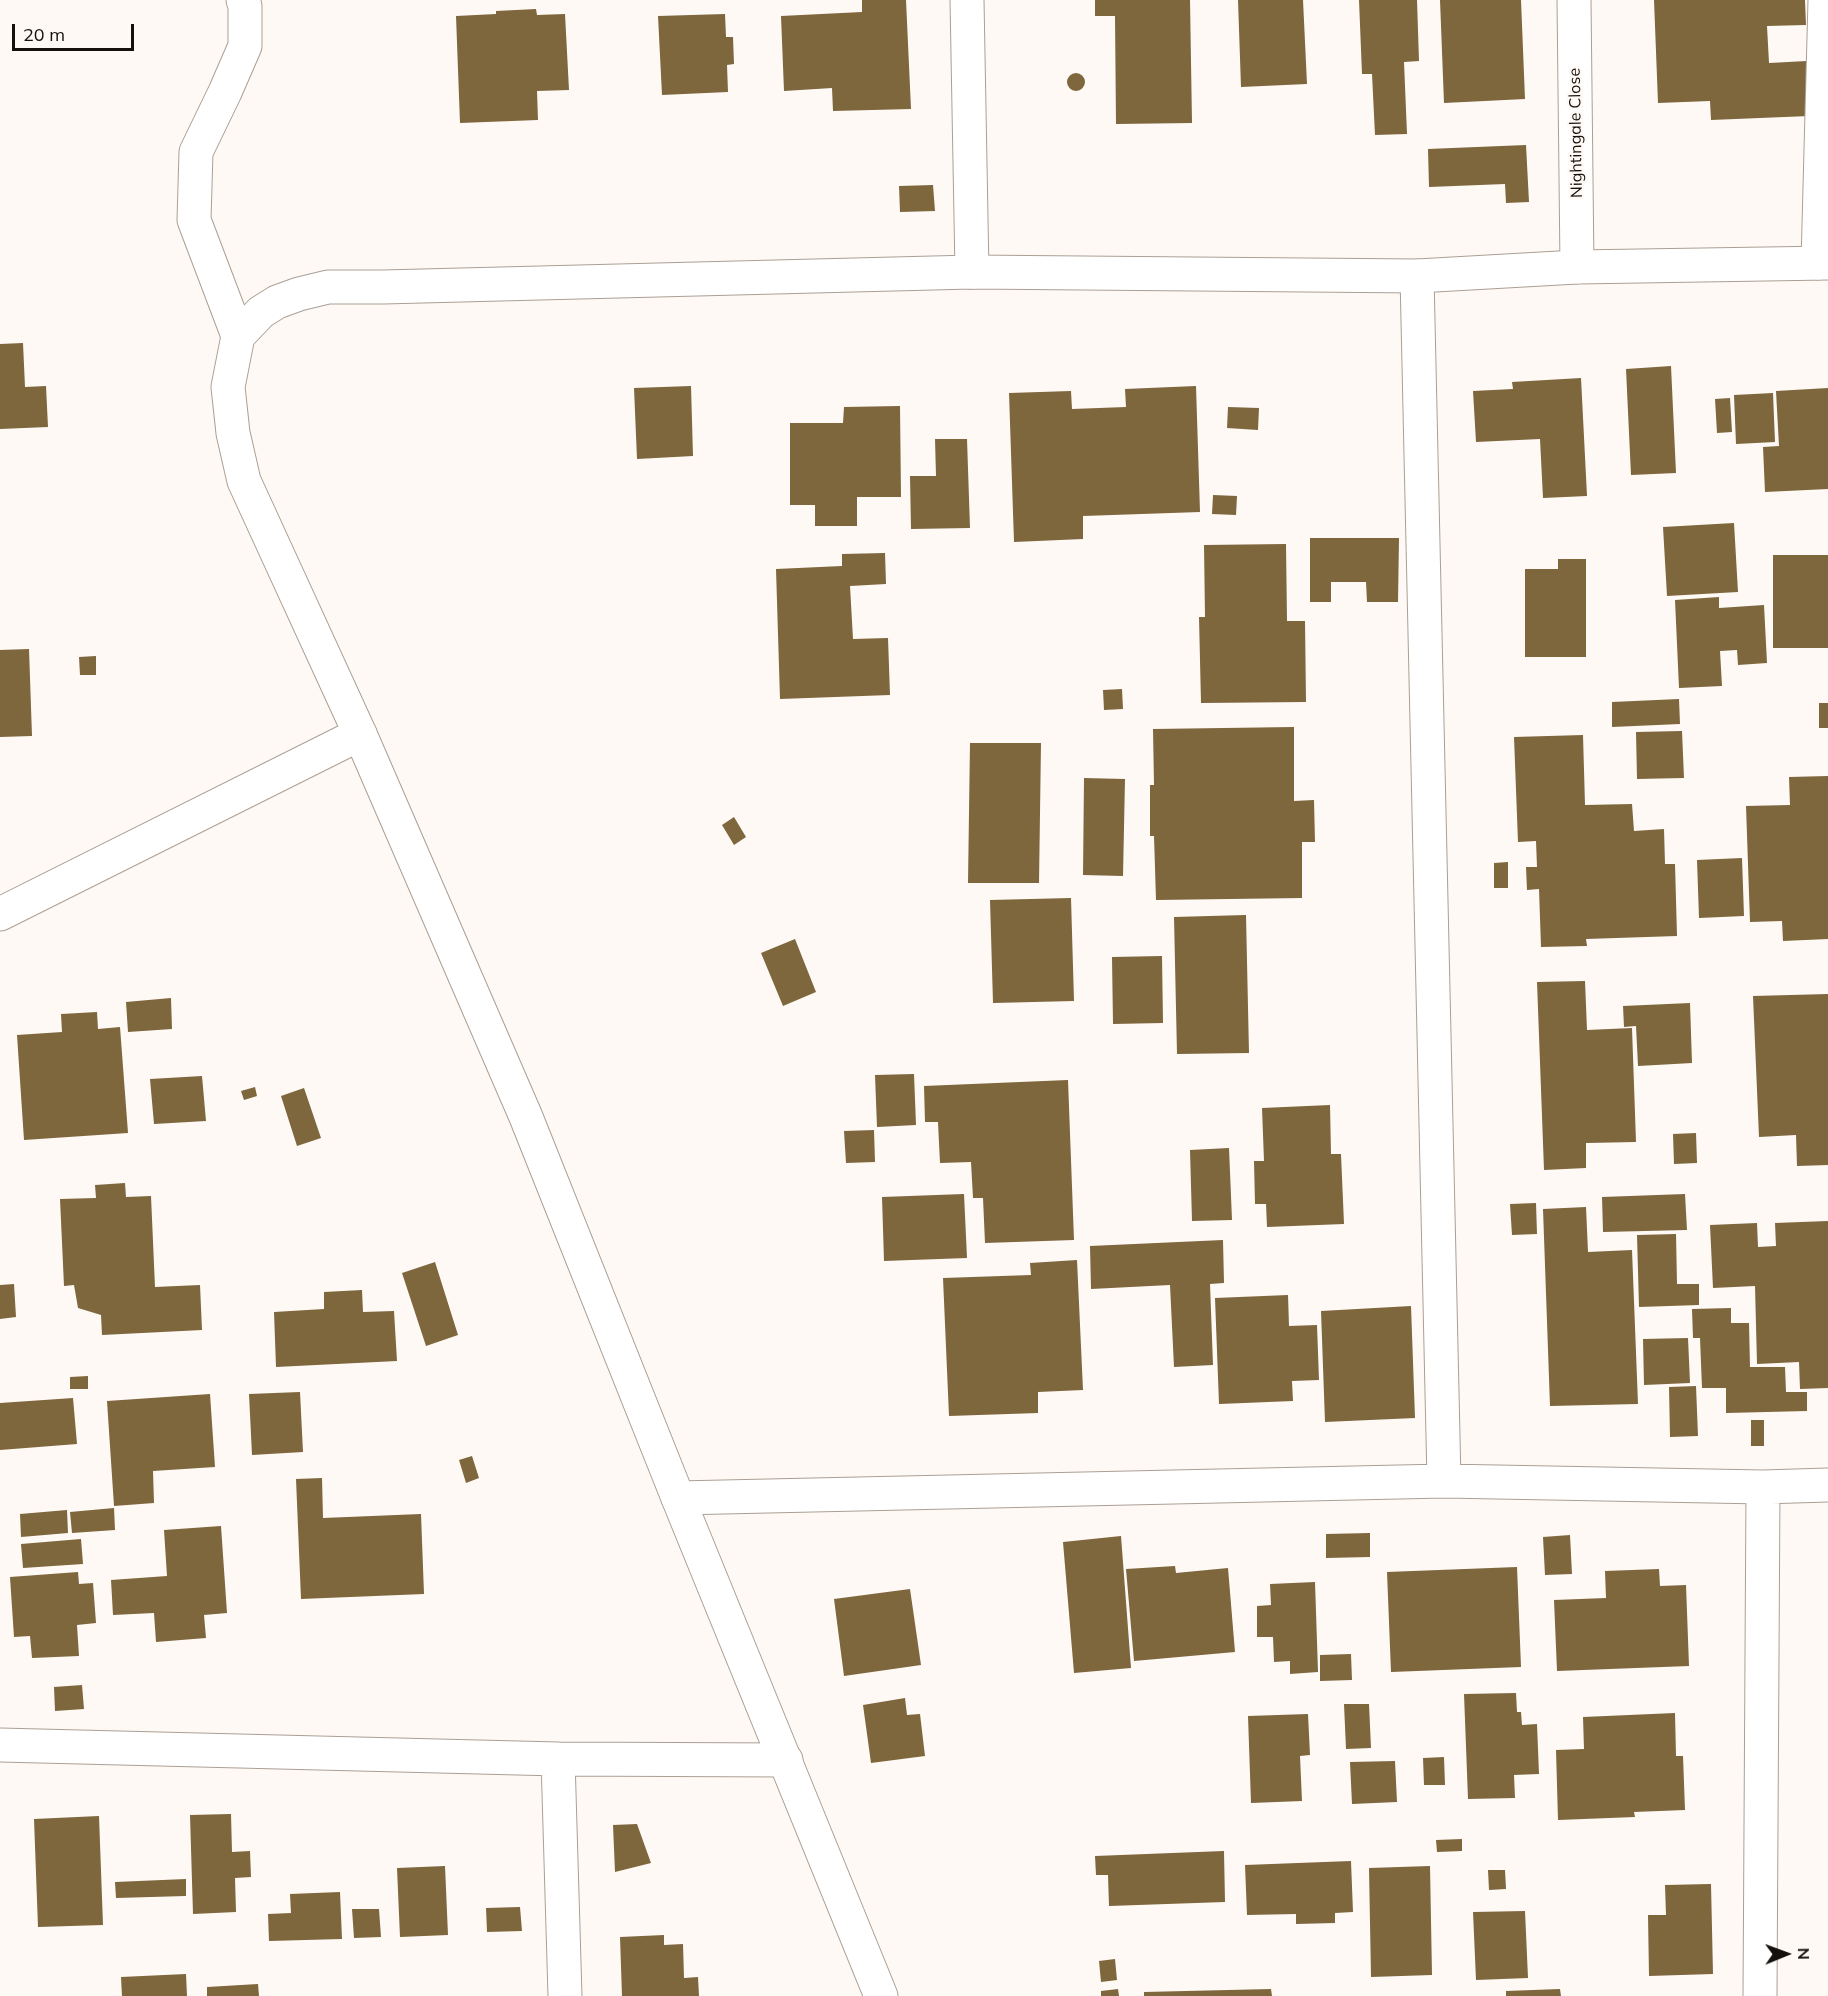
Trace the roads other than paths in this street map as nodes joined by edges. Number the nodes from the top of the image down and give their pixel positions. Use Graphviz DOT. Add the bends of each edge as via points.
graph roads {
  1 [pos="243,0"];
  2 [pos="967,0"];
  3 [pos="1574,0"];
  4 [pos="1825,0"];
  5 [pos="1823,263"];
  6 [pos="1577,267"];
  7 [pos="972,272"];
  8 [pos="1417,276"];
  9 [pos="238,336"];
  10 [pos="360,734"];
  11 [pos="0,914"];
  12 [pos="1444,1481"];
  13 [pos="1828,1485"];
  14 [pos="1763,1487"];
  15 [pos="678,1498"];
  16 [pos="0,1746"];
  17 [pos="558,1759"];
  18 [pos="786,1761"];
  19 [pos="565,1996"];
  20 [pos="881,1996"];
  21 [pos="1760,1996"];
  1 -- 9 [label="street" via="245,46 196,152 194,220"];
  2 -- 7 [label="street"];
  3 -- 6 [label="street, Nightingale Close"];
  4 -- 5 [label="street"];
  5 -- 6 [label="street"];
  6 -- 8 [label="street"];
  7 -- 8 [label="street"];
  7 -- 9 [label="street" via="328,287 277,302"];
  8 -- 12 [label="street"];
  9 -- 10 [label="street" via="228,387 244,481"];
  10 -- 11 [label="street"];
  10 -- 15 [label="street" via="526,1117"];
  12 -- 14 [label="street"];
  12 -- 15 [label="street"];
  13 -- 14 [label="street"];
  14 -- 21 [label="street"];
  15 -- 18 [label="street"];
  16 -- 17 [label="street"];
  17 -- 18 [label="street"];
  17 -- 19 [label="street"];
  18 -- 20 [label="street"];
}
